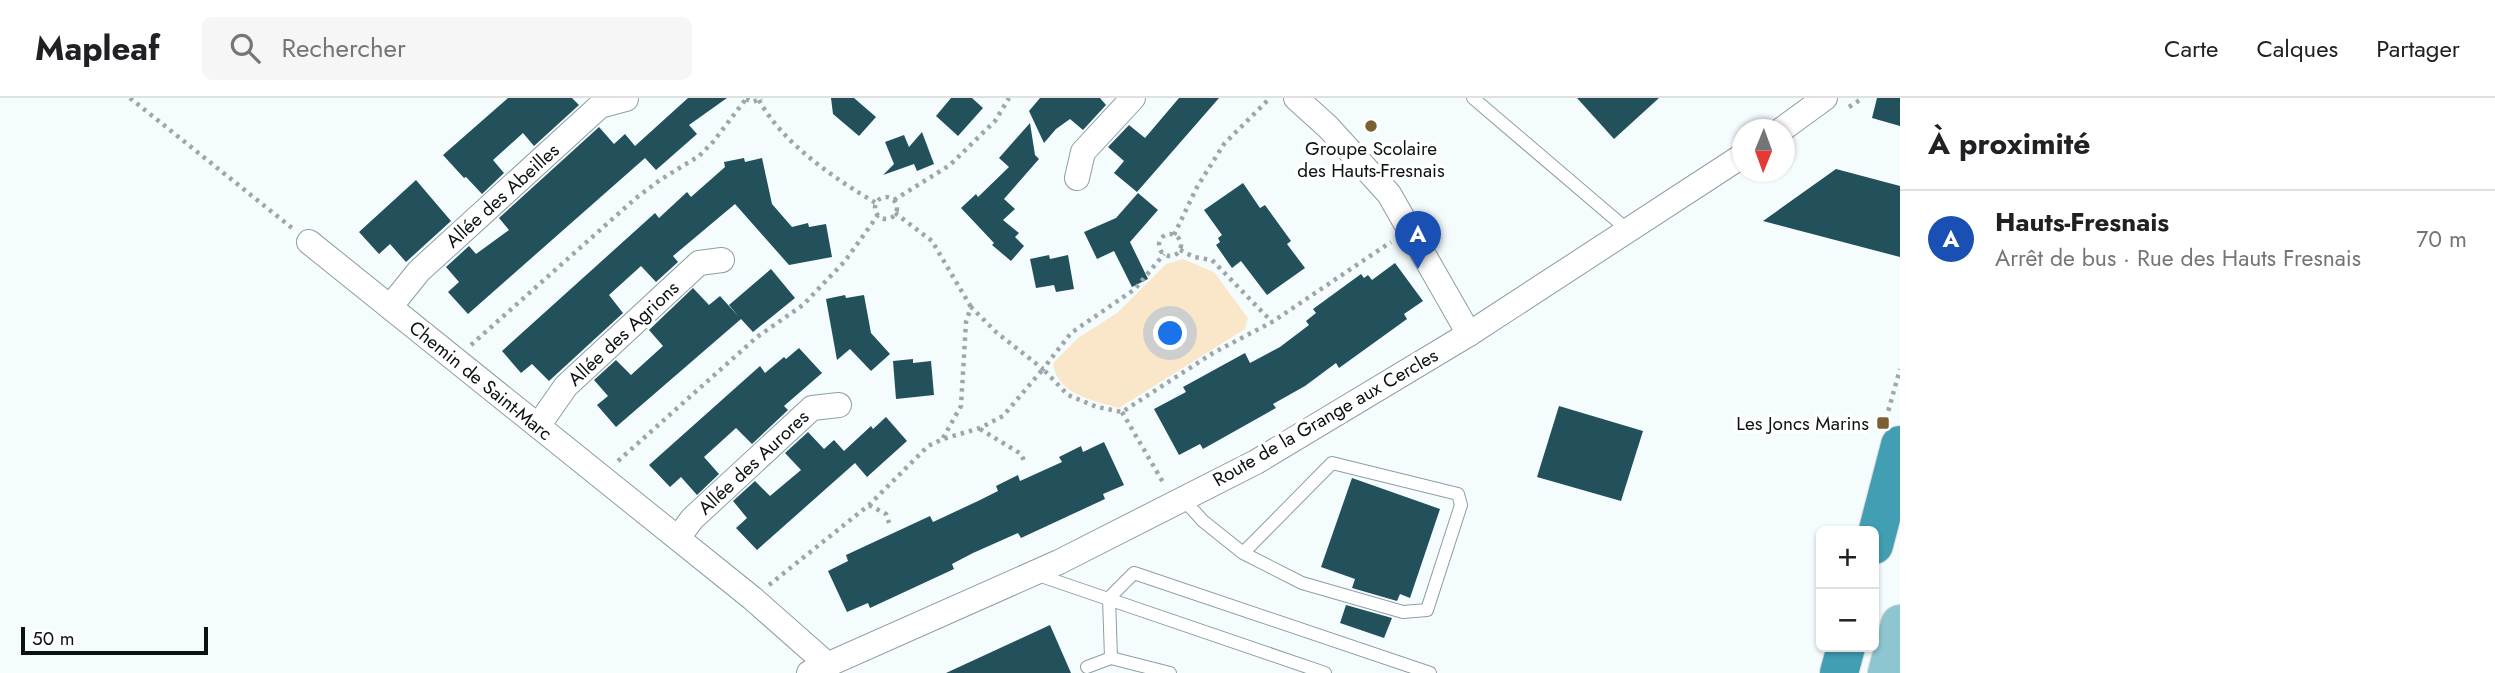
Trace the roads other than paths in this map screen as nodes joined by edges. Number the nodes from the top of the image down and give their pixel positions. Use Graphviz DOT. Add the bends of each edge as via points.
graph roads {
  1 [pos="1133,98"];
  2 [pos="1296,98"];
  3 [pos="1473,98"];
  4 [pos="1825,98"];
  5 [pos="626,99"];
  6 [pos="1795,120"];
  7 [pos="1732,163"];
  8 [pos="1077,178"];
  9 [pos="1629,231"];
  10 [pos="309,242"];
  11 [pos="722,260"];
  12 [pos="390,307"];
  13 [pos="1469,334"];
  14 [pos="839,405"];
  15 [pos="538,426"];
  16 [pos="1900,445"];
  17 [pos="1179,501"];
  18 [pos="1879,526"];
  19 [pos="678,538"];
  20 [pos="1243,553"];
  21 [pos="1034,573"];
  22 [pos="1109,598"];
  23 [pos="1900,624"];
  24 [pos="1845,652"];
  25 [pos="1111,658"];
  26 [pos="1087,667"];
  27 [pos="818,669"];
  28 [pos="1163,672"];
  29 [pos="1325,673"];
  30 [pos="1430,673"];
  31 [pos="1839,673"];
  32 [pos="1887,673"];
  1 -- 8 [label="street" via="1083,152"];
  2 -- 13 [label="street" via="1389,194"];
  3 -- 9 [label="lane"];
  4 -- 6 [label="street"];
  5 -- 12 [label="street, Allée des Abeilles" via="600,106 419,271"];
  7 -- 9 [label="street, Route de la Grange aux Cercles"];
  9 -- 13 [label="street, Route de la Grange aux Cercles"];
  10 -- 12 [label="street, Chemin de Saint-Marc"];
  11 -- 15 [label="street, Allée des Agrions" via="699,263 566,386"];
  12 -- 15 [label="street, Chemin de Saint-Marc"];
  13 -- 17 [label="street, Route de la Grange aux Cercles" via="1256,462"];
  14 -- 19 [label="street, Allée des Aurores" via="812,408 692,519"];
  15 -- 19 [label="street, Chemin de Saint-Marc"];
  16 -- 18 [label="highway"];
  17 -- 20 [label="lane"];
  17 -- 21 [label="street, Route de la Grange aux Cercles"];
  19 -- 27 [label="street, Chemin de Saint-Marc" via="752,598"];
  20 -- 20 [label="lane" via="1332,463 1458,494 1461,505 1427,610 1403,612 1302,583"];
  21 -- 22 [label="lane"];
  21 -- 27 [label="street, Route de la Grange aux Cercles"];
  22 -- 25 [label="lane"];
  22 -- 29 [label="lane"];
  22 -- 30 [label="lane" via="1134,573"];
  23 -- 32 [label="main road"];
  24 -- 31 [label="highway"];
  25 -- 26 [label="lane"];
  25 -- 28 [label="lane"];
}
